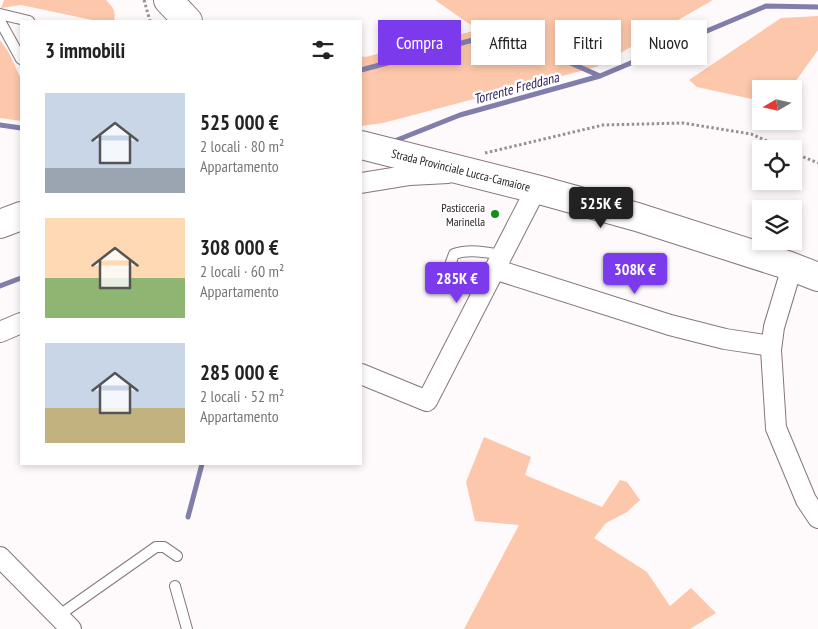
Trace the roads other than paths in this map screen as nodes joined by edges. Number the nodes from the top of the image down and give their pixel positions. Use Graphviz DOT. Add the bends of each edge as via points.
graph roads {
  1 [pos="160,0"];
  2 [pos="168,0"];
  3 [pos="0,14"];
  4 [pos="25,20"];
  5 [pos="168,20"];
  6 [pos="187,20"];
  7 [pos="0,21"];
  8 [pos="20,57"];
  9 [pos="392,156"];
  10 [pos="365,181"];
  11 [pos="536,189"];
  12 [pos="20,216"];
  13 [pos="0,224"];
  14 [pos="497,262"];
  15 [pos="792,267"];
  16 [pos="446,276"];
  17 [pos="818,277"];
  18 [pos="20,323"];
  19 [pos="0,332"];
  20 [pos="771,346"];
  21 [pos="362,374"];
  22 [pos="818,518"];
  23 [pos="177,556"];
  24 [pos="0,557"];
  25 [pos="175,586"];
  26 [pos="65,623"];
  27 [pos="187,629"];
  1 -- 5 [label="main road"];
  2 -- 6 [label="main road"];
  3 -- 4 [label="lane"];
  7 -- 8 [label="lane"];
  9 -- 10 [label="street"];
  9 -- 11 [label="main road, Strada Provinciale Lucca-Camaiore" via="473,163"];
  11 -- 14 [label="street"];
  11 -- 15 [label="main road, Strada Provinciale Lucca-Camaiore" via="637,217"];
  12 -- 13 [label="main road"];
  14 -- 16 [label="lane" via="487,252 460,252 454,254"];
  14 -- 20 [label="street" via="670,325 725,339"];
  14 -- 21 [label="street" via="427,401"];
  15 -- 17 [label="main road, Strada Provinciale Lucca-Camaiore"];
  15 -- 20 [label="street"];
  18 -- 19 [label="street"];
  20 -- 22 [label="street" via="776,428 806,500"];
  23 -- 26 [label="lane" via="164,547 156,547"];
  24 -- 26 [label="street"];
  25 -- 27 [label="lane"];
}
